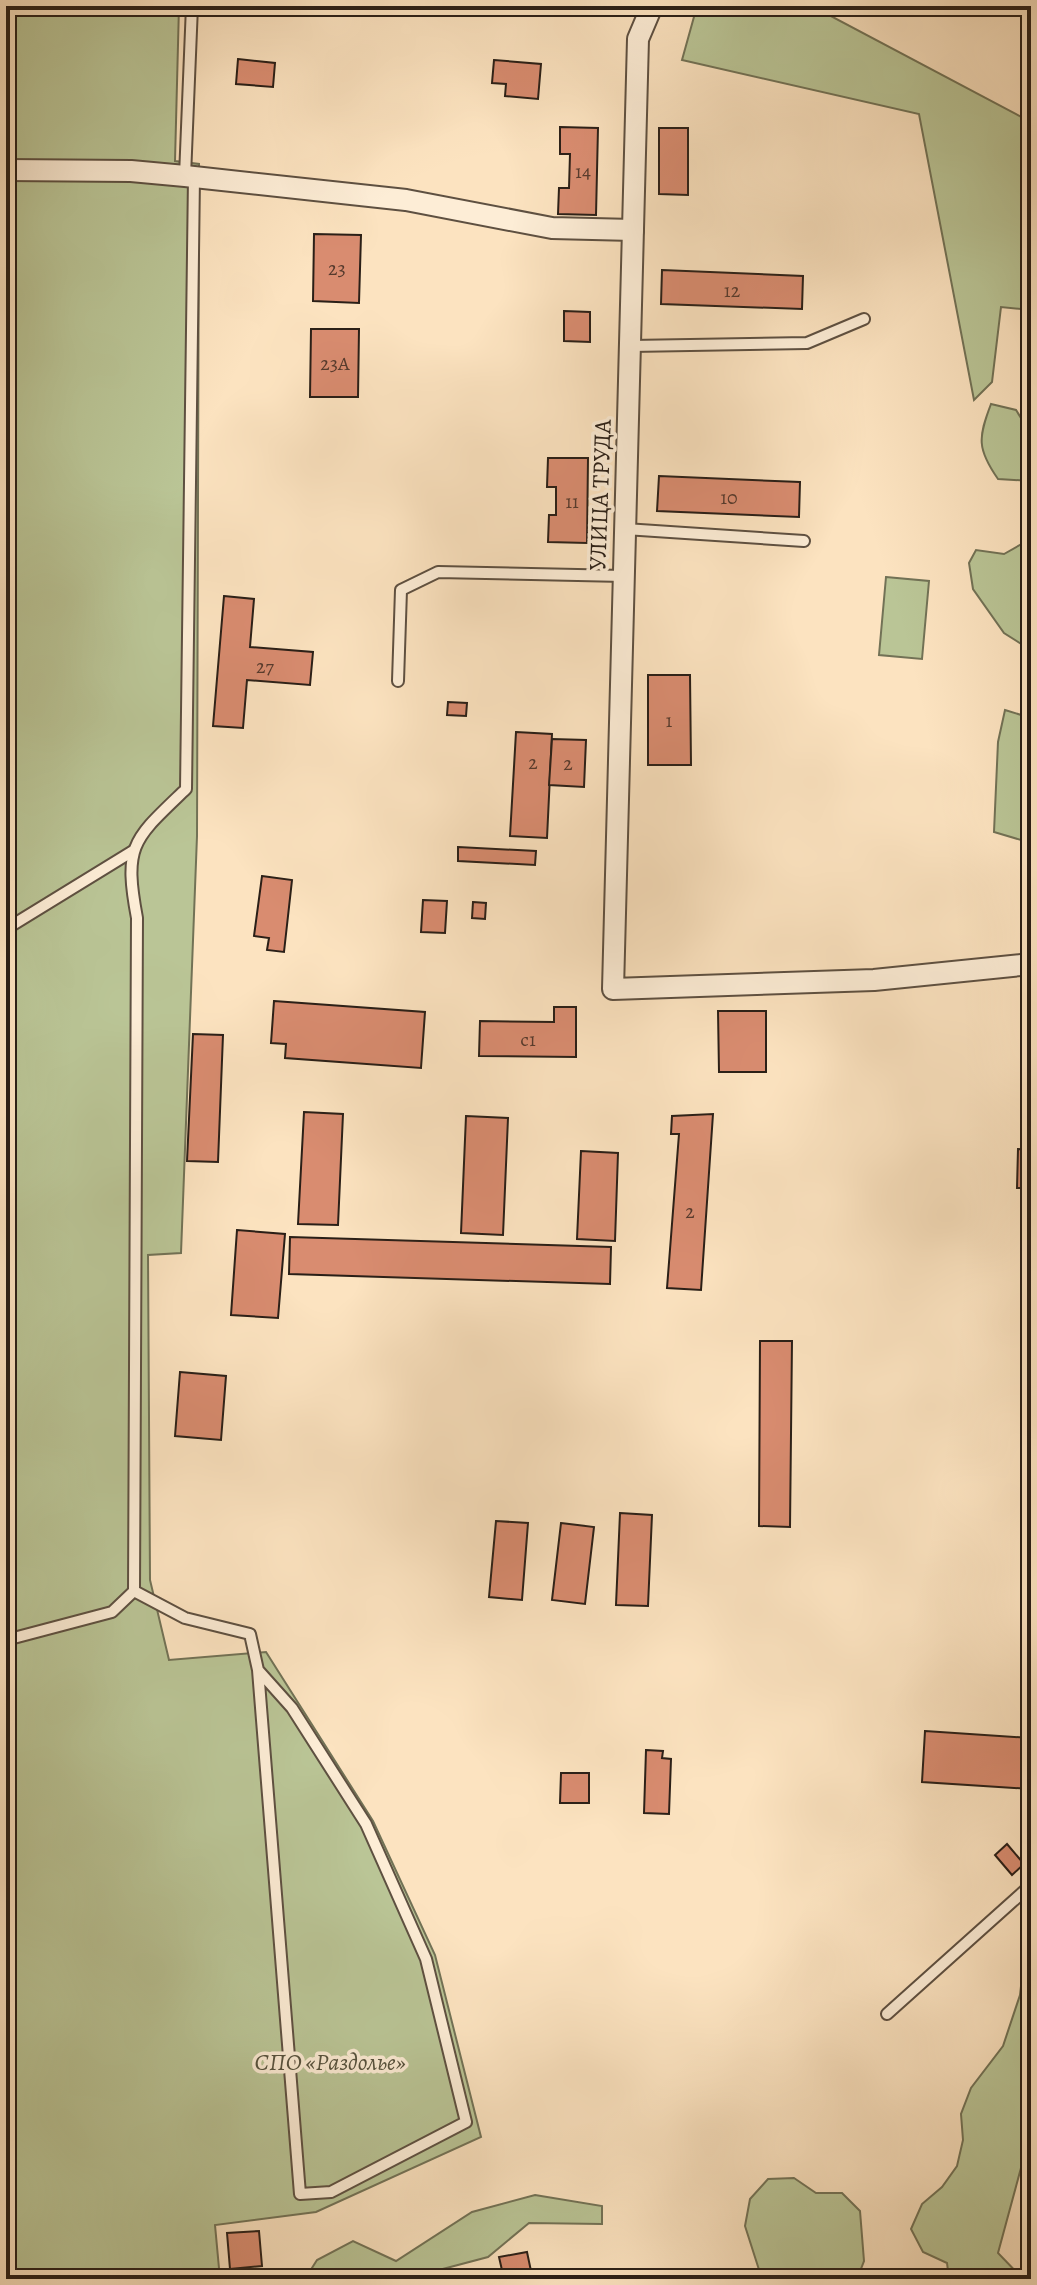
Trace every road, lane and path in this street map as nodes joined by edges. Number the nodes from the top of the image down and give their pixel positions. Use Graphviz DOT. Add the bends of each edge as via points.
graph roads {
  1 [pos="192,6"];
  2 [pos="652,6"];
  3 [pos="6,170"];
  4 [pos="190,176"];
  5 [pos="633,230"];
  6 [pos="864,319"];
  7 [pos="631,346"];
  8 [pos="625,529"];
  9 [pos="804,541"];
  10 [pos="624,576"];
  11 [pos="398,681"];
  12 [pos="133,851"];
  13 [pos="6,929"];
  14 [pos="1031,964"];
  15 [pos="134,1591"];
  16 [pos="6,1640"];
  17 [pos="258,1670"];
  18 [pos="1031,1885"];
  19 [pos="887,2014"];
  1 -- 4 [label="lane"];
  2 -- 5 [label="street, УЛИЦА ТРУДА" via="638,39"];
  3 -- 4 [label="street"];
  4 -- 5 [label="street" via="406,200 552,228"];
  4 -- 12 [label="lane" via="186,789 145,829"];
  5 -- 7 [label="street, УЛИЦА ТРУДА"];
  6 -- 7 [label="lane" via="807,343"];
  7 -- 8 [label="street, УЛИЦА ТРУДА"];
  8 -- 9 [label="lane"];
  8 -- 10 [label="street, УЛИЦА ТРУДА"];
  10 -- 11 [label="lane" via="438,572 401,590"];
  10 -- 14 [label="street, УЛИЦА ТРУДА" via="613,989 874,980"];
  12 -- 13 [label="lane"];
  12 -- 15 [label="lane" via="129,878 137,918"];
  15 -- 16 [label="lane" via="112,1612"];
  15 -- 17 [label="lane" via="185,1618 250,1634"];
  17 -- 17 [label="lane" via="292,1708 366,1824 426,1959 466,2122 331,2192 300,2194"];
  18 -- 19 [label="lane"];
}
